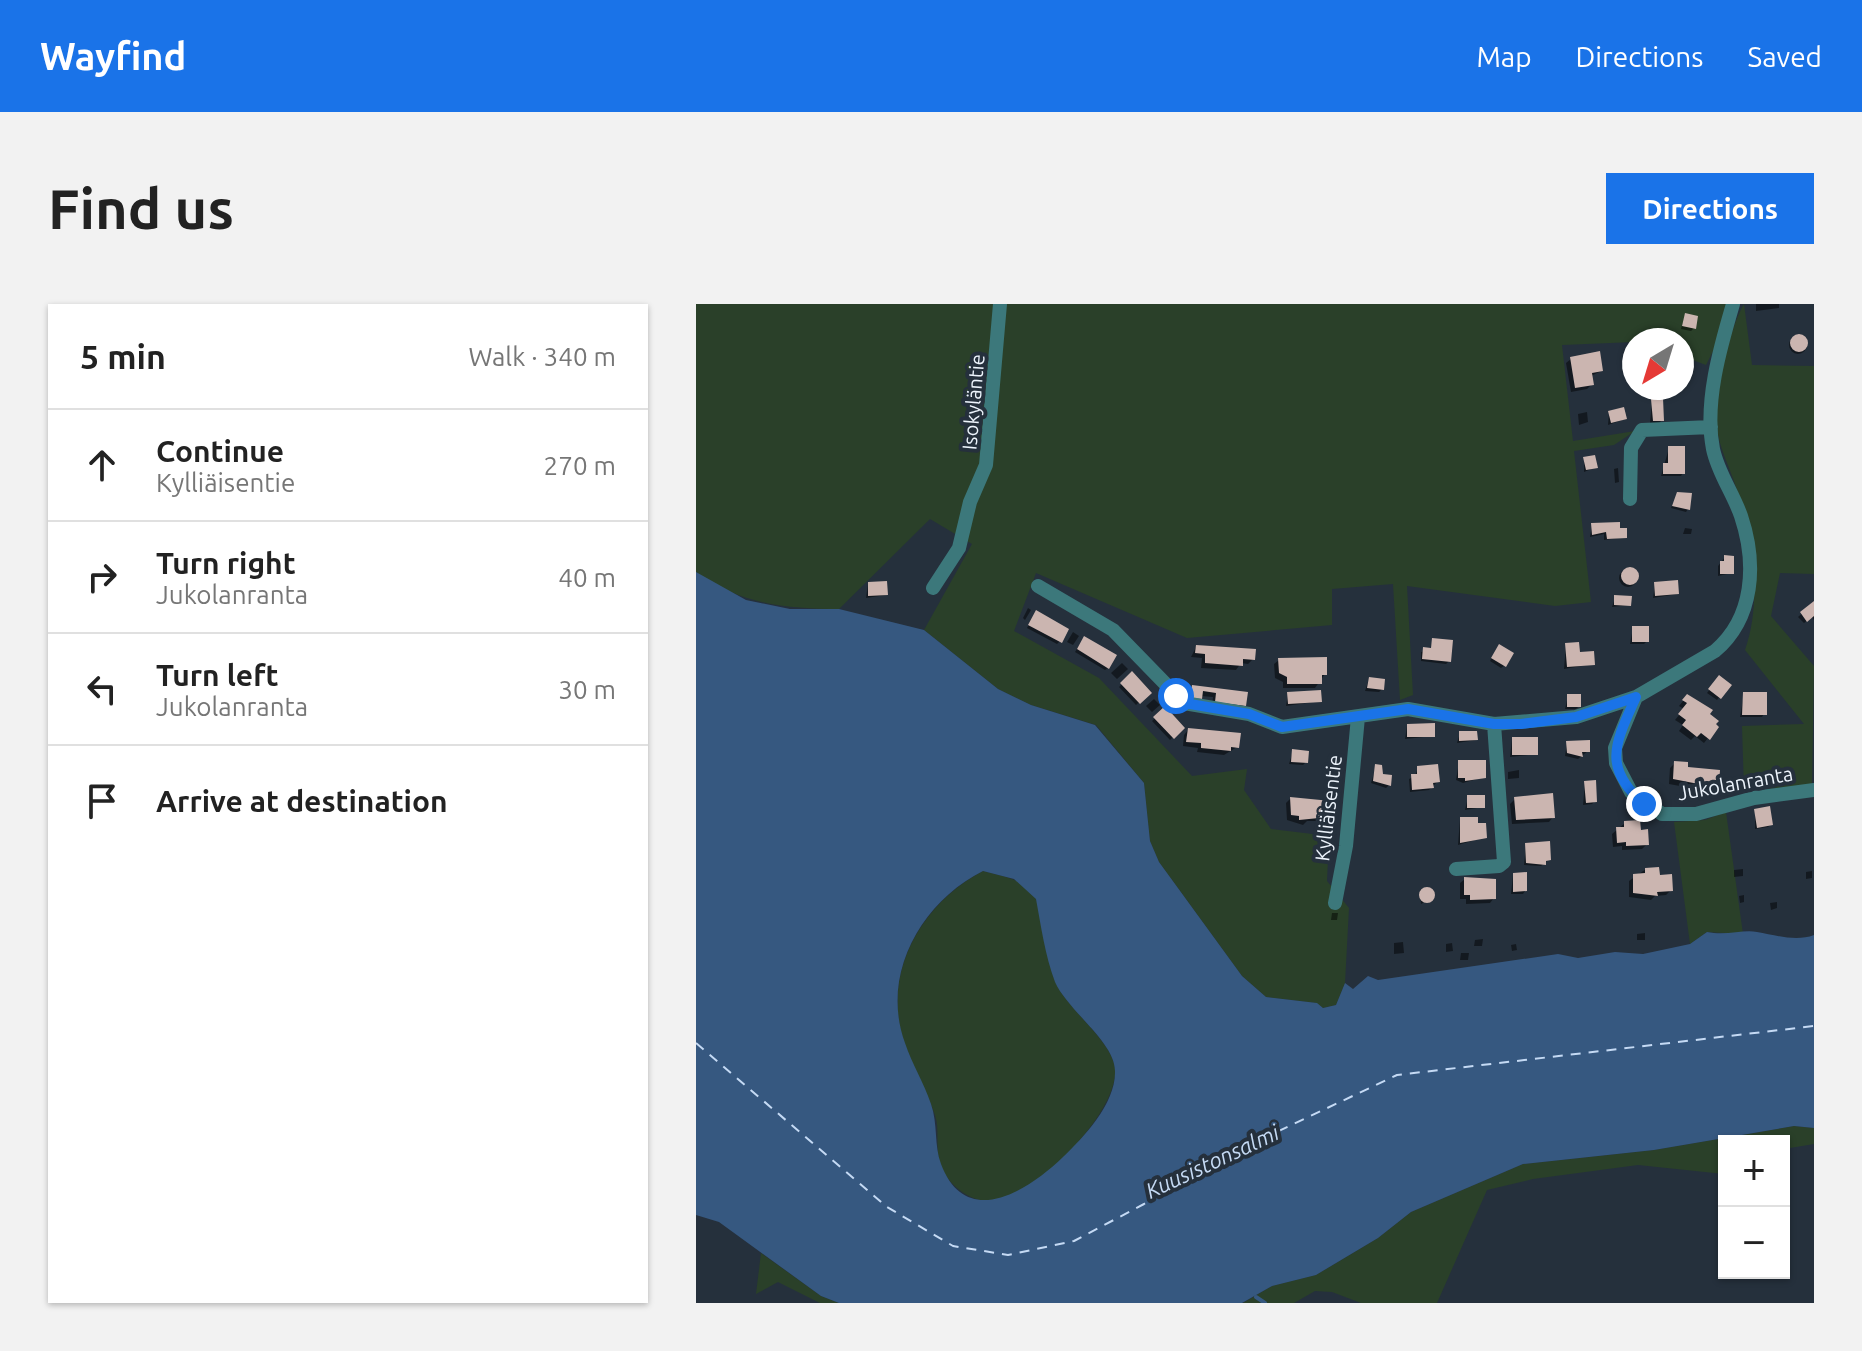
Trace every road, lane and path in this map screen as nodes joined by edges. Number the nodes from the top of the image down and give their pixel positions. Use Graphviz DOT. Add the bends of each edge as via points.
graph roads {
  1 [pos="1000,304"];
  2 [pos="1733,304"];
  3 [pos="1711,427"];
  4 [pos="1630,499"];
  5 [pos="1038,586"];
  6 [pos="933,588"];
  7 [pos="1636,697"];
  8 [pos="1358,717"];
  9 [pos="1494,724"];
  10 [pos="1814,790"];
  11 [pos="1456,869"];
  12 [pos="1335,903"];
  1 -- 6 [label="street, Isokyläntie" via="986,465 959,548"];
  2 -- 3 [label="street" via="1717,368"];
  3 -- 4 [label="street" via="1642,430 1631,448"];
  3 -- 7 [label="street" via="1719,470 1745,533 1750,571 1746,609 1729,639 1715,651"];
  5 -- 8 [label="street" via="1120,635 1184,703 1249,714 1282,727"];
  7 -- 9 [label="street" via="1576,717"];
  7 -- 10 [label="street, Jukolanranta" via="1615,748 1616,763 1631,792 1662,814 1696,814 1754,798"];
  8 -- 9 [label="street" via="1408,709"];
  8 -- 12 [label="street, Kylliäisentie"];
  9 -- 11 [label="street" via="1504,862"];
}
